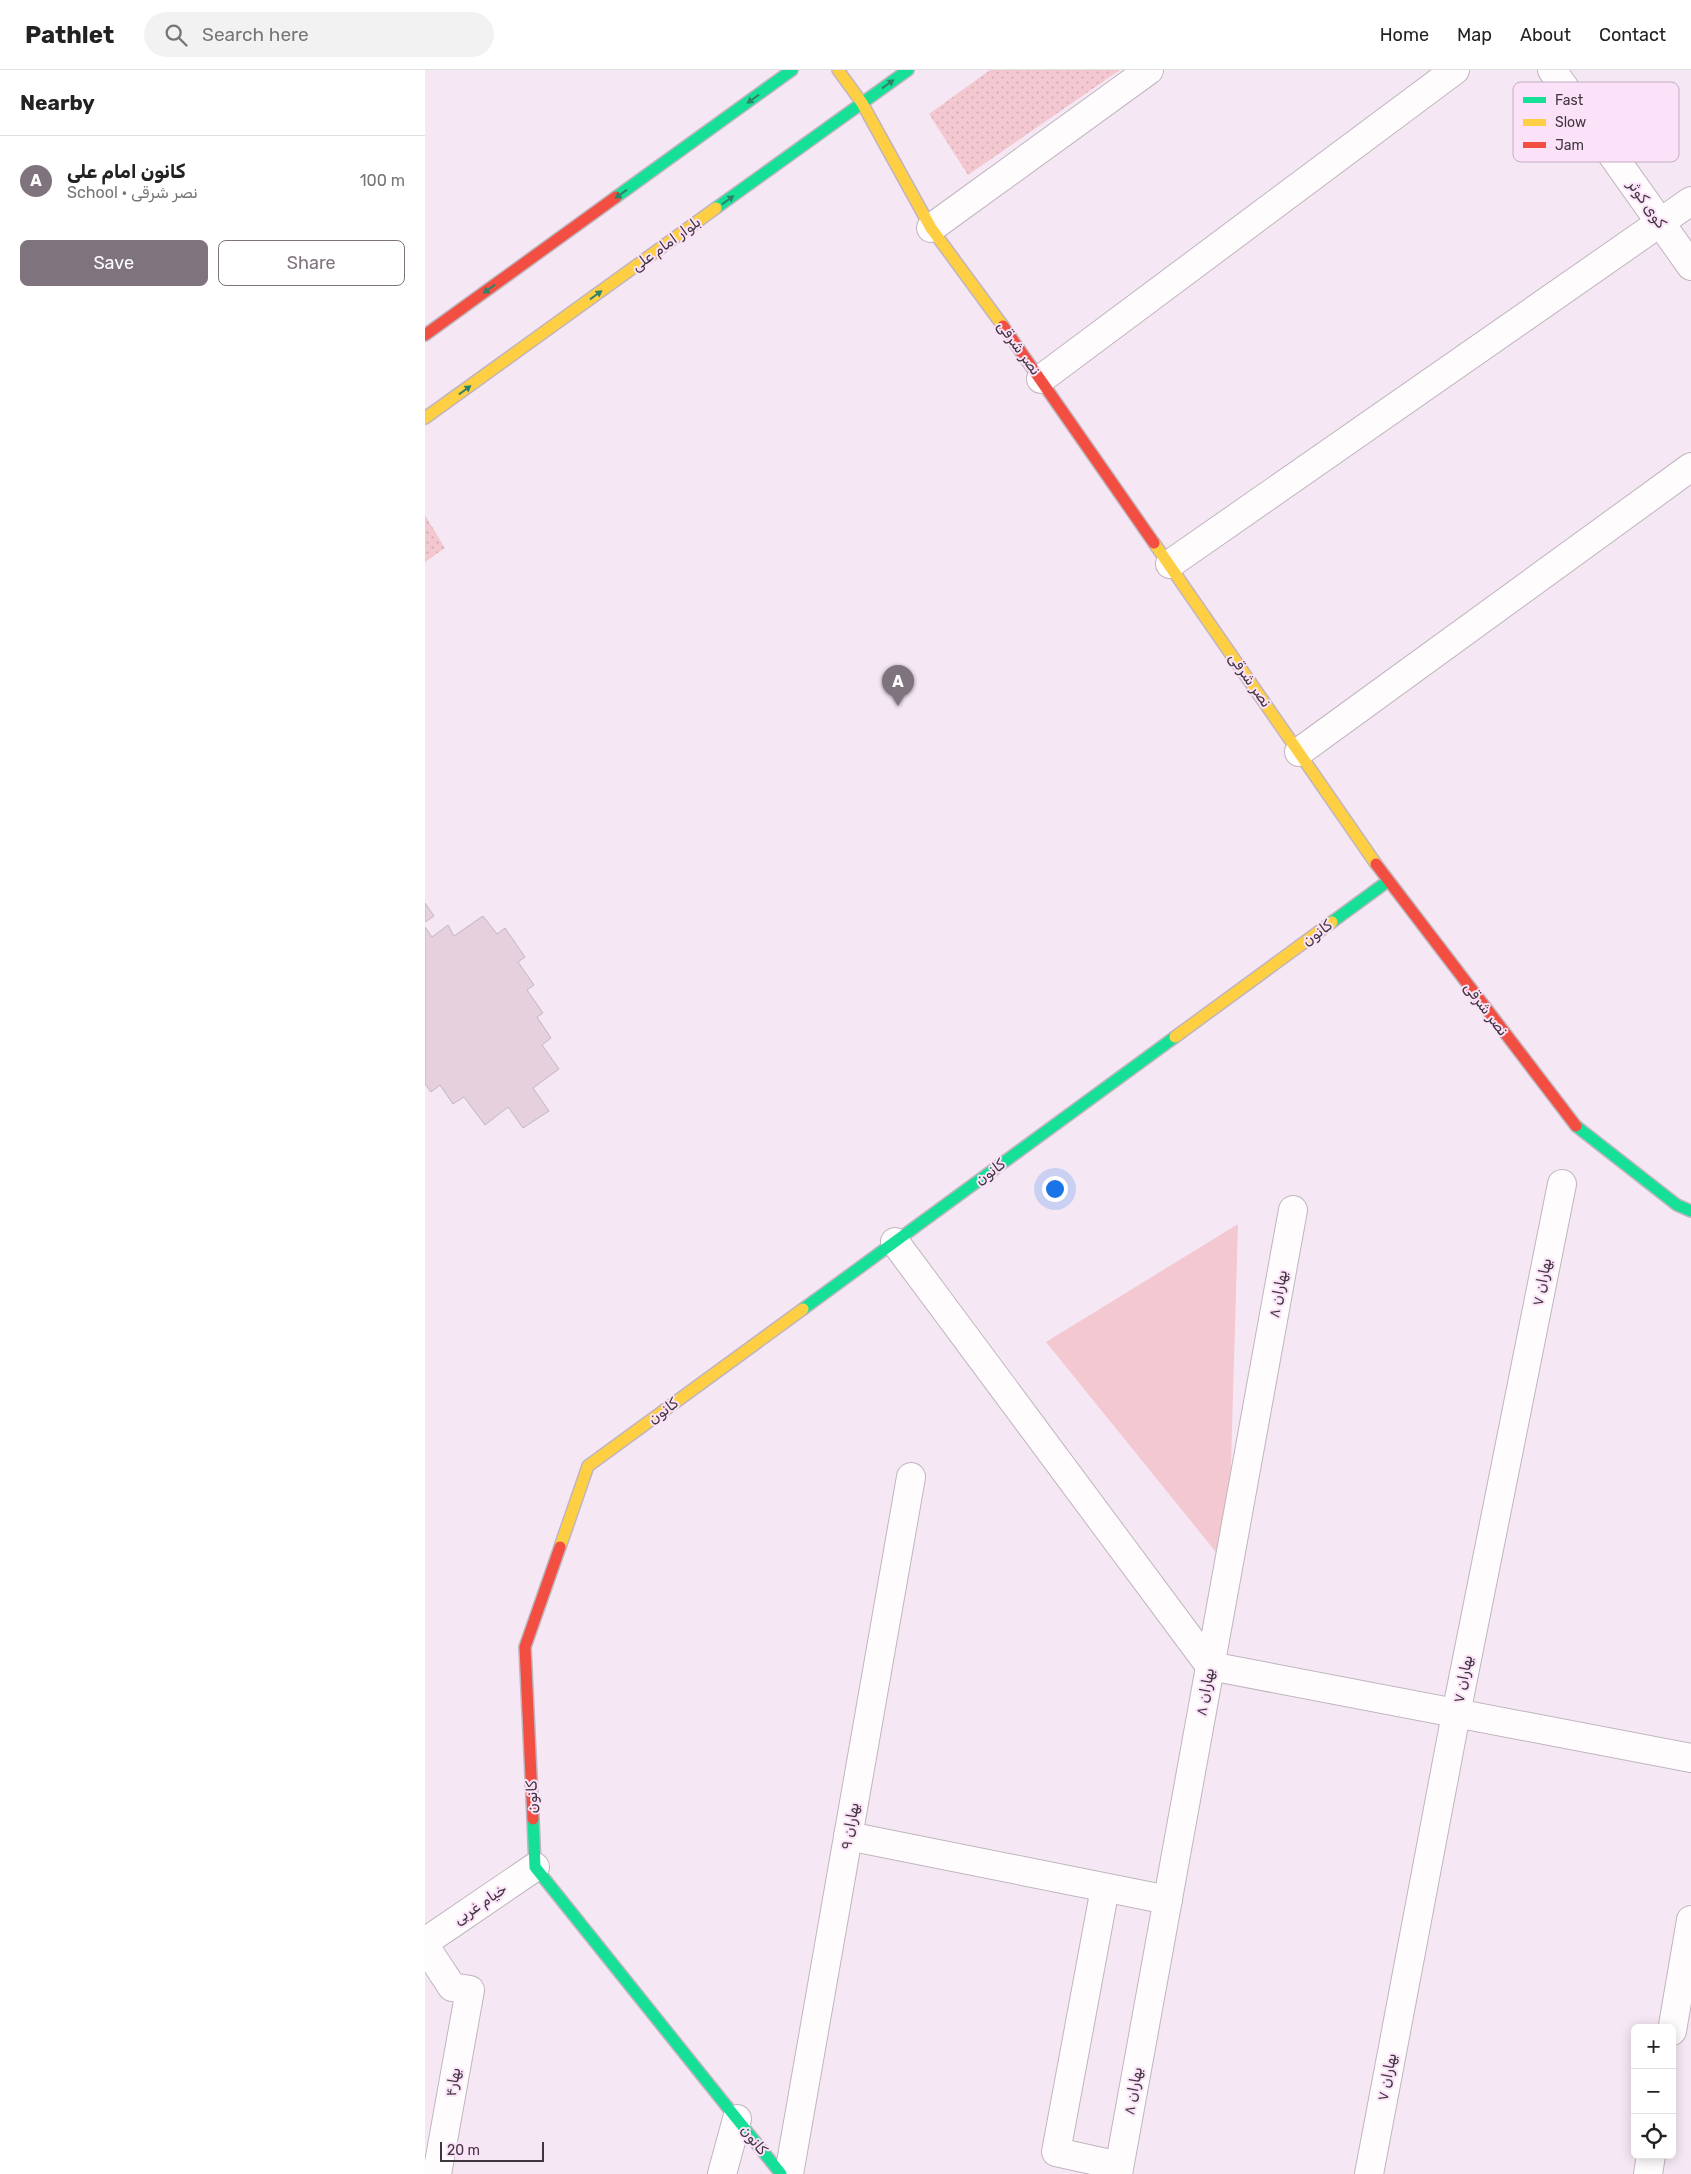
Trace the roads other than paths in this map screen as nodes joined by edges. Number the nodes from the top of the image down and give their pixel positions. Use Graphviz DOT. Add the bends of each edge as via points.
graph roads {
  1 [pos="792,70"];
  2 [pos="838,70"];
  3 [pos="908,70"];
  4 [pos="1149,70"];
  5 [pos="1455,70"];
  6 [pos="1552,70"];
  7 [pos="1561,82"];
  8 [pos="862,103"];
  9 [pos="1617,162"];
  10 [pos="1691,201"];
  11 [pos="1660,222"];
  12 [pos="931,228"];
  13 [pos="1691,266"];
  14 [pos="425,335"];
  15 [pos="1041,379"];
  16 [pos="425,418"];
  17 [pos="1691,467"];
  18 [pos="1170,564"];
  19 [pos="1299,752"];
  20 [pos="1388,881"];
  21 [pos="1562,1184"];
  22 [pos="1293,1210"];
  23 [pos="1691,1210"];
  24 [pos="895,1242"];
  25 [pos="911,1477"];
  26 [pos="1210,1666"];
  27 [pos="1456,1714"];
  28 [pos="1691,1758"];
  29 [pos="848,1836"];
  30 [pos="535,1867"];
  31 [pos="1105,1888"];
  32 [pos="1168,1900"];
  33 [pos="1691,1920"];
  34 [pos="425,1942"];
  35 [pos="425,1946"];
  36 [pos="1673,2024"];
  37 [pos="737,2119"];
  38 [pos="1650,2159"];
  39 [pos="1118,2170"];
  40 [pos="437,2174"];
  41 [pos="722,2174"];
  42 [pos="781,2174"];
  43 [pos="789,2174"];
  44 [pos="1369,2174"];
  45 [pos="1648,2174"];
  1 -- 14 [label="street, one-way"];
  2 -- 8 [label="street, نصر شرقی"];
  8 -- 3 [label="street, بلوار امام علی, one-way"];
  4 -- 12 [label="street"];
  5 -- 15 [label="street"];
  6 -- 7 [label="street, کوی کوثر"];
  8 -- 12 [label="street, نصر شرقی"];
  16 -- 8 [label="street, بلوار امام علی, one-way"];
  9 -- 11 [label="street, کوی کوثر"];
  10 -- 11 [label="street"];
  11 -- 13 [label="street, کوی کوثر"];
  11 -- 18 [label="street"];
  12 -- 15 [label="street, نصر شرقی"];
  15 -- 18 [label="street, نصر شرقی"];
  17 -- 19 [label="street"];
  18 -- 19 [label="street, نصر شرقی"];
  19 -- 20 [label="street, نصر شرقی"];
  20 -- 23 [label="street, نصر شرقی" via="1574,1124 1677,1204"];
  20 -- 24 [label="street, کانون"];
  21 -- 27 [label="street, بهاران ۷"];
  22 -- 26 [label="street, بهاران ۸"];
  24 -- 26 [label="street"];
  24 -- 30 [label="street, کانون" via="588,1466 525,1647"];
  25 -- 29 [label="street, بهاران ۹"];
  26 -- 27 [label="street"];
  26 -- 32 [label="street, بهاران ۸"];
  27 -- 28 [label="street"];
  27 -- 44 [label="street, بهاران ۷"];
  29 -- 31 [label="street"];
  29 -- 43 [label="street, بهاران ۹"];
  30 -- 34 [label="street, خیام غربی"];
  30 -- 37 [label="street, کانون"];
  31 -- 32 [label="street"];
  31 -- 39 [label="street" via="1056,2152"];
  32 -- 39 [label="street, بهاران ۸"];
  33 -- 36 [label="street"];
  35 -- 40 [label="street, بهار۴" via="452,1987 470,1990"];
  37 -- 41 [label="street"];
  37 -- 42 [label="street, کانون"];
  38 -- 45 [label="street"];
}
